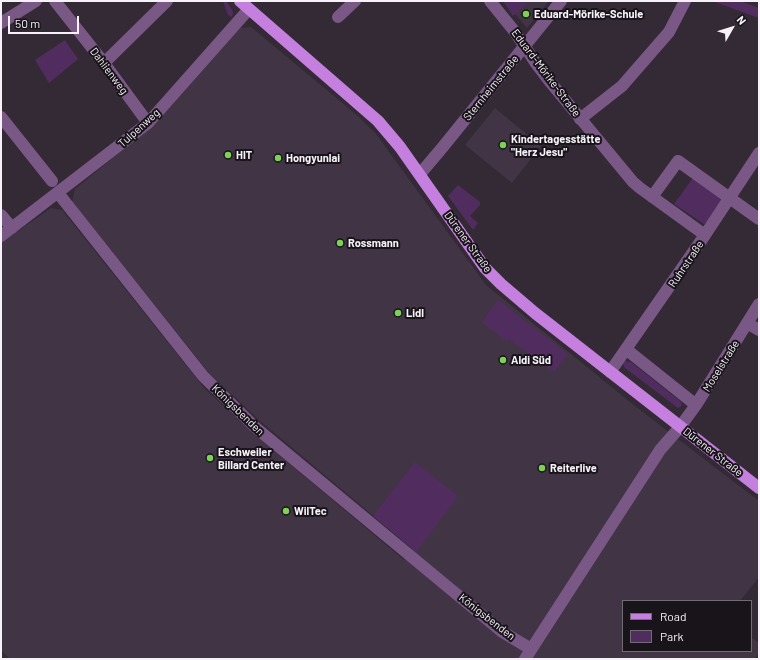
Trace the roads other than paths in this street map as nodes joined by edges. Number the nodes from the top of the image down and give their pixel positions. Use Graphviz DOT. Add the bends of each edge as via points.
graph roads {
  1 [pos="36,1"];
  2 [pos="55,1"];
  3 [pos="167,1"];
  4 [pos="355,1"];
  5 [pos="490,1"];
  6 [pos="561,1"];
  7 [pos="685,1"];
  8 [pos="245,5"];
  9 [pos="338,17"];
  10 [pos="1,23"];
  11 [pos="524,46"];
  12 [pos="104,63"];
  13 [pos="1,117"];
  14 [pos="580,119"];
  15 [pos="148,123"];
  16 [pos="759,153"];
  17 [pos="420,174"];
  18 [pos="52,182"];
  19 [pos="58,193"];
  20 [pos="652,197"];
  21 [pos="729,198"];
  22 [pos="1,215"];
  23 [pos="759,219"];
  24 [pos="12,228"];
  25 [pos="705,235"];
  26 [pos="1,236"];
  27 [pos="759,304"];
  28 [pos="747,323"];
  29 [pos="759,330"];
  30 [pos="627,350"];
  31 [pos="610,372"];
  32 [pos="696,405"];
  33 [pos="680,427"];
  34 [pos="759,488"];
  35 [pos="528,654"];
  1 -- 10 [label="street"];
  2 -- 12 [label="street, Dahlienweg"];
  3 -- 12 [label="street"];
  4 -- 9 [label="street"];
  5 -- 11 [label="street, Eduard-Mörike-Straße"];
  6 -- 11 [label="street, Sternheimstraße"];
  7 -- 14 [label="street" via="669,32 622,86"];
  8 -- 15 [label="street, Tulpenweg"];
  8 -- 17 [label="main road, Dürener Straße" via="378,121"];
  11 -- 14 [label="street, Eduard-Mörike-Straße"];
  11 -- 17 [label="street, Sternheimstraße"];
  12 -- 15 [label="street, Dahlienweg"];
  13 -- 18 [label="street"];
  14 -- 20 [label="street, Eduard-Mörike-Straße" via="633,182"];
  15 -- 19 [label="street, Tulpenweg"];
  16 -- 21 [label="street, Ruhrstraße"];
  17 -- 31 [label="main road, Dürener Straße" via="485,268 535,313"];
  19 -- 24 [label="street, Tulpenweg"];
  19 -- 35 [label="street, Königsbenden" via="203,376 255,427"];
  20 -- 21 [label="street" via="678,161"];
  20 -- 25 [label="street, Eduard-Mörike-Straße"];
  21 -- 23 [label="street"];
  21 -- 25 [label="street, Ruhrstraße"];
  22 -- 24 [label="street"];
  24 -- 26 [label="street, Tulpenweg"];
  25 -- 30 [label="street, Ruhrstraße"];
  27 -- 28 [label="street, Moselstraße"];
  28 -- 29 [label="street"];
  28 -- 32 [label="street, Moselstraße"];
  30 -- 31 [label="street, Ruhrstraße"];
  30 -- 32 [label="street"];
  31 -- 33 [label="main road, Dürener Straße"];
  32 -- 33 [label="street, Moselstraße"];
  33 -- 34 [label="main road, Dürener Straße"];
  33 -- 35 [label="street, Königsbenden" via="660,450"];
}
